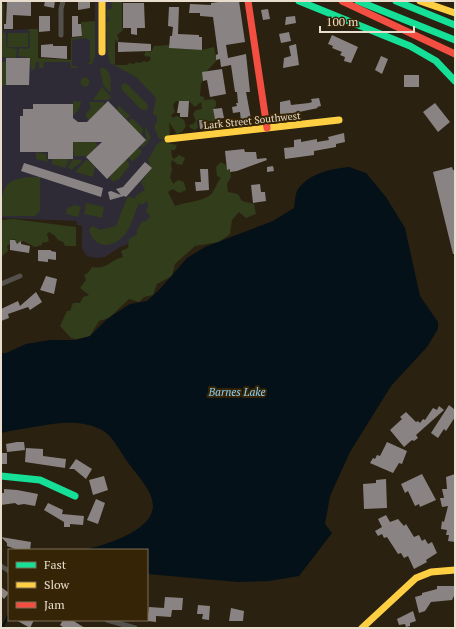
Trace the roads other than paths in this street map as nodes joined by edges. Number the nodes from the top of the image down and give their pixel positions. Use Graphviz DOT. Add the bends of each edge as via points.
graph roads {
  1 [pos="63,1"];
  2 [pos="102,1"];
  3 [pos="248,1"];
  4 [pos="299,1"];
  5 [pos="342,1"];
  6 [pos="358,1"];
  7 [pos="396,1"];
  8 [pos="420,1"];
  9 [pos="455,14"];
  10 [pos="455,25"];
  11 [pos="61,35"];
  12 [pos="455,40"];
  13 [pos="102,52"];
  14 [pos="455,54"];
  15 [pos="455,81"];
  16 [pos="339,120"];
  17 [pos="267,128"];
  18 [pos="168,139"];
  19 [pos="20,276"];
  20 [pos="1,284"];
  21 [pos="1,476"];
  22 [pos="75,496"];
  23 [pos="455,570"];
  24 [pos="110,621"];
  25 [pos="135,628"];
  26 [pos="363,628"];
  1 -- 11 [label="street"];
  2 -- 13 [label="main road"];
  3 -- 17 [label="main road"];
  4 -- 15 [label="main road" via="416,49 436,61"];
  5 -- 14 [label="main road"];
  6 -- 12 [label="main road"];
  7 -- 10 [label="main road"];
  8 -- 9 [label="main road"];
  16 -- 17 [label="main road, Lark Street Southwest"];
  17 -- 18 [label="main road, Lark Street Southwest"];
  19 -- 20 [label="street"];
  21 -- 22 [label="main road" via="38,478 55,484"];
  23 -- 26 [label="main road" via="430,572 416,578"];
  24 -- 25 [label="street"];
}
